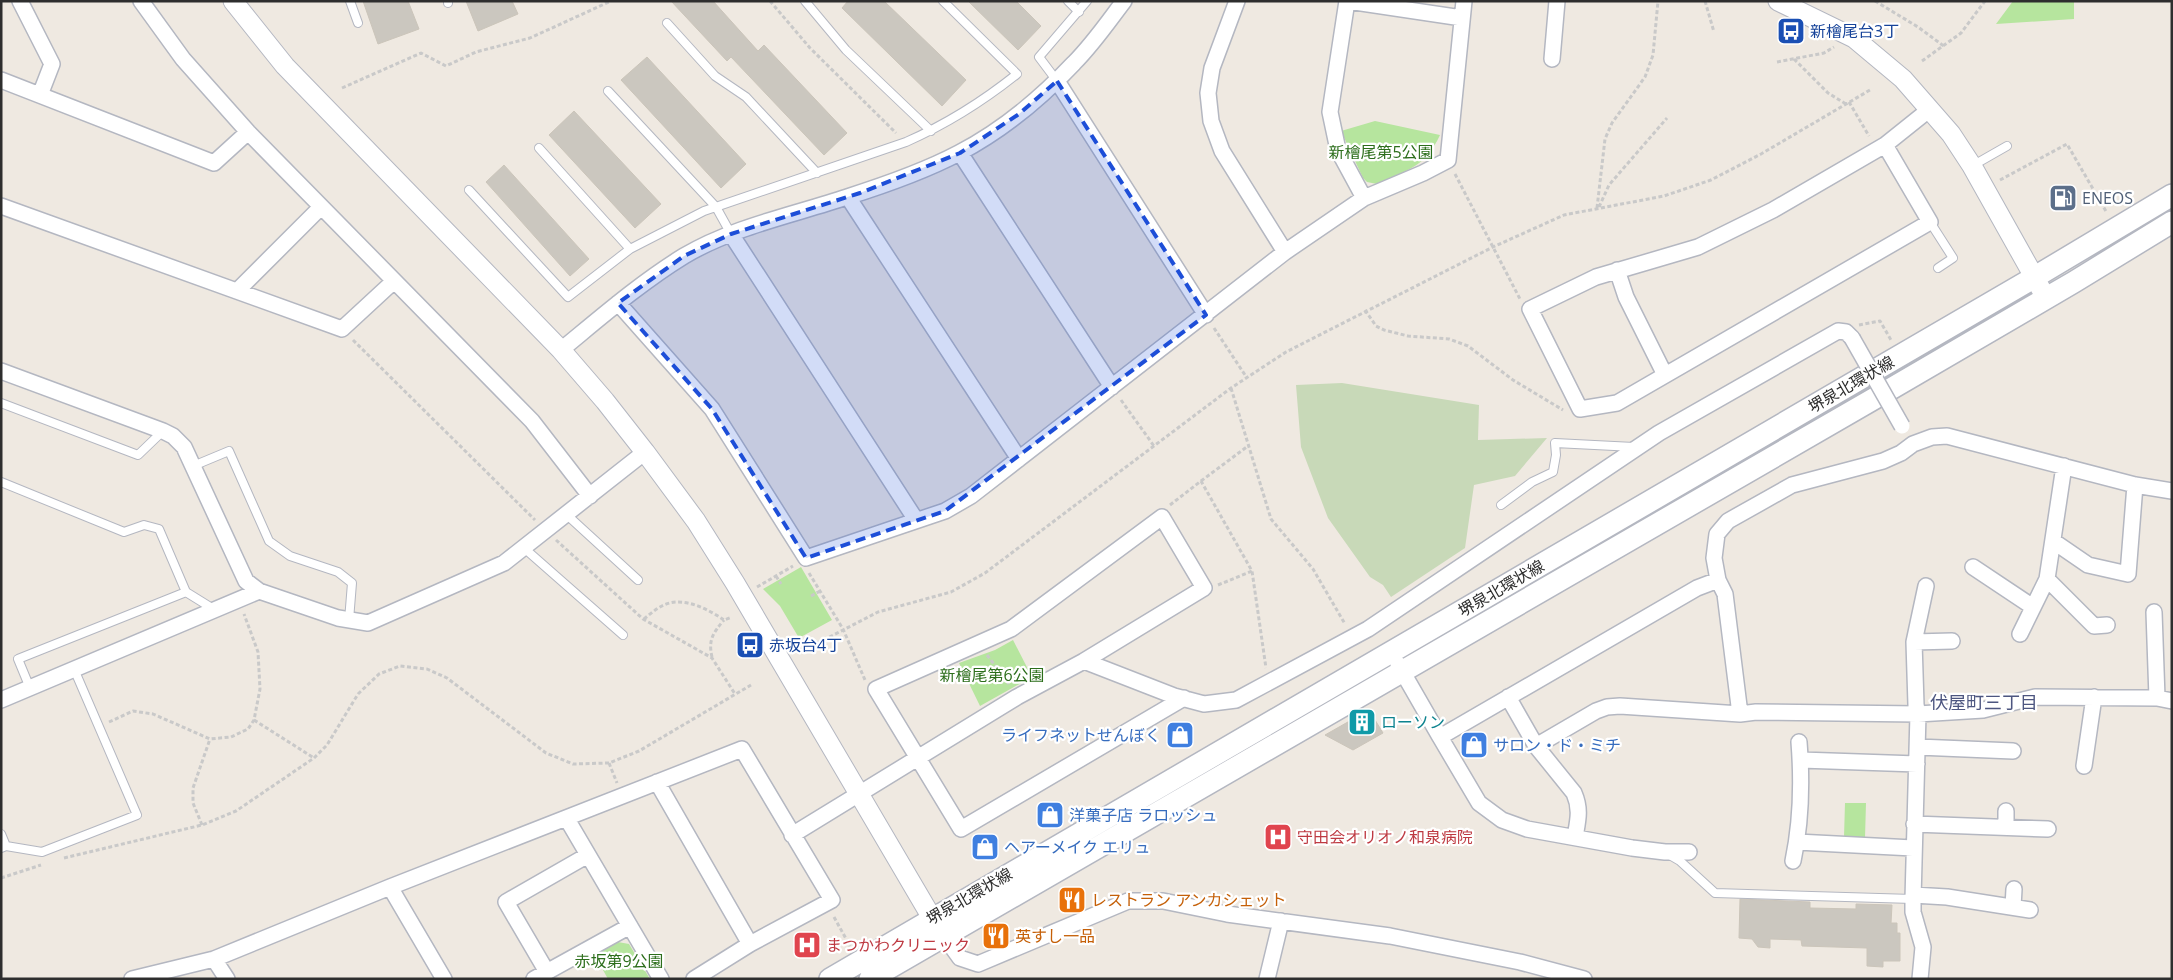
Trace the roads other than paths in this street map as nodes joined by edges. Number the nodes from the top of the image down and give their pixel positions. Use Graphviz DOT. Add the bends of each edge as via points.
graph roads {
  1 [pos="20,1"];
  2 [pos="141,1"];
  3 [pos="233,1"];
  4 [pos="350,1"];
  5 [pos="805,1"];
  6 [pos="944,1"];
  7 [pos="1068,1"];
  8 [pos="1087,1"];
  9 [pos="1124,1"];
  10 [pos="1237,1"];
  11 [pos="1348,1"];
  12 [pos="1464,1"];
  13 [pos="1557,1"];
  14 [pos="1778,1"];
  15 [pos="1079,12"];
  16 [pos="1462,18"];
  17 [pos="358,23"];
  18 [pos="667,23"];
  19 [pos="1552,59"];
  20 [pos="1,80"];
  21 [pos="1057,81"];
  22 [pos="608,91"];
  23 [pos="40,94"];
  24 [pos="1930,109"];
  25 [pos="931,131"];
  26 [pos="248,132"];
  27 [pos="1885,144"];
  28 [pos="2007,146"];
  29 [pos="539,148"];
  30 [pos="960,152"];
  31 [pos="1972,166"];
  32 [pos="817,173"];
  33 [pos="469,190"];
  34 [pos="2172,194"];
  35 [pos="848,197"];
  36 [pos="1364,198"];
  37 [pos="1,206"];
  38 [pos="321,207"];
  39 [pos="716,207"];
  40 [pos="1930,222"];
  41 [pos="2172,222"];
  42 [pos="731,234"];
  43 [pos="630,249"];
  44 [pos="1285,252"];
  45 [pos="1938,268"];
  46 [pos="1617,270"];
  47 [pos="2035,277"];
  48 [pos="394,281"];
  49 [pos="238,290"];
  50 [pos="2046,298"];
  51 [pos="618,303"];
  52 [pos="1206,314"];
  53 [pos="561,350"];
  54 [pos="1,371"];
  55 [pos="1666,375"];
  56 [pos="1112,387"];
  57 [pos="1,403"];
  58 [pos="163,431"];
  59 [pos="1913,444"];
  60 [pos="1638,448"];
  61 [pos="645,452"];
  62 [pos="1019,458"];
  63 [pos="193,466"];
  64 [pos="2064,466"];
  65 [pos="1,482"];
  66 [pos="2135,485"];
  67 [pos="2172,491"];
  68 [pos="590,496"];
  69 [pos="1501,505"];
  70 [pos="567,515"];
  71 [pos="916,520"];
  72 [pos="2053,541"];
  73 [pos="524,548"];
  74 [pos="1973,567"];
  75 [pos="2047,579"];
  76 [pos="638,580"];
  77 [pos="1718,580"];
  78 [pos="1926,586"];
  79 [pos="259,591"];
  80 [pos="186,592"];
  81 [pos="2033,607"];
  82 [pos="214,610"];
  83 [pos="2154,612"];
  84 [pos="349,620"];
  85 [pos="2107,625"];
  86 [pos="2020,634"];
  87 [pos="623,635"];
  88 [pos="1952,641"];
  89 [pos="1914,642"];
  90 [pos="1392,652"];
  91 [pos="1084,661"];
  92 [pos="74,669"];
  93 [pos="1402,670"];
  94 [pos="30,688"];
  95 [pos="1184,698"];
  96 [pos="1508,698"];
  97 [pos="2094,698"];
  98 [pos="1,700"];
  99 [pos="2164,700"];
  100 [pos="1740,714"];
  101 [pos="1918,714"];
  102 [pos="1440,737"];
  103 [pos="1799,742"];
  104 [pos="1536,746"];
  105 [pos="1918,747"];
  106 [pos="2013,751"];
  107 [pos="917,757"];
  108 [pos="1800,760"];
  109 [pos="1917,764"];
  110 [pos="2084,766"];
  111 [pos="657,782"];
  112 [pos="860,795"];
  113 [pos="2006,811"];
  114 [pos="567,819"];
  115 [pos="1914,824"];
  116 [pos="2006,827"];
  117 [pos="2048,829"];
  118 [pos="1,834"];
  119 [pos="792,835"];
  120 [pos="1575,837"];
  121 [pos="1797,842"];
  122 [pos="4,847"];
  123 [pos="1913,848"];
  124 [pos="1665,852"];
  125 [pos="1689,852"];
  126 [pos="588,855"];
  127 [pos="1793,861"];
  128 [pos="390,887"];
  129 [pos="2014,889"];
  130 [pos="1913,897"];
  131 [pos="2013,908"];
  132 [pos="2030,910"];
  133 [pos="932,918"];
  134 [pos="1281,921"];
  135 [pos="630,926"];
  136 [pos="944,935"];
  137 [pos="750,944"];
  138 [pos="214,959"];
  139 [pos="541,975"];
  140 [pos="132,979"];
  141 [pos="227,979"];
  142 [pos="444,979"];
  143 [pos="661,979"];
  144 [pos="694,979"];
  145 [pos="830,979"];
  146 [pos="870,979"];
  147 [pos="1267,979"];
  148 [pos="1584,979"];
  149 [pos="1920,979"];
  1 -- 23 [label="street" via="52,64"];
  2 -- 26 [label="street" via="183,59"];
  3 -- 53 [label="street" via="285,66"];
  4 -- 17 [label="lane"];
  5 -- 25 [label="lane" via="846,50"];
  6 -- 25 [label="lane" via="1018,74 984,101"];
  7 -- 15 [label="lane"];
  8 -- 15 [label="lane"];
  9 -- 21 [label="street"];
  10 -- 44 [label="street" via="1212,68 1208,93 1211,121 1222,151"];
  11 -- 16 [label="street"];
  11 -- 36 [label="street" via="1330,112 1338,150"];
  12 -- 16 [label="street"];
  13 -- 19 [label="street"];
  14 -- 24 [label="street" via="1854,38 1903,79"];
  15 -- 21 [label="lane" via="1039,56"];
  16 -- 36 [label="street" via="1448,160"];
  18 -- 32 [label="lane" via="715,76 746,97"];
  20 -- 23 [label="street"];
  21 -- 30 [label="street" via="1019,114"];
  21 -- 52 [label="street"];
  22 -- 39 [label="lane"];
  23 -- 26 [label="street" via="214,163"];
  24 -- 27 [label="street"];
  24 -- 31 [label="street"];
  25 -- 32 [label="lane"];
  26 -- 38 [label="street"];
  27 -- 40 [label="street"];
  27 -- 46 [label="street" via="1773,210 1698,247"];
  28 -- 31 [label="lane"];
  29 -- 43 [label="lane"];
  30 -- 35 [label="street" via="925,169"];
  30 -- 56 [label="street"];
  31 -- 47 [label="street"];
  32 -- 39 [label="lane"];
  33 -- 43 [label="lane" via="568,297"];
  34 -- 47 [label="main road, 堺泉北環状線"];
  35 -- 42 [label="street"];
  35 -- 62 [label="street"];
  36 -- 44 [label="street"];
  37 -- 49 [label="street"];
  38 -- 48 [label="street"];
  38 -- 49 [label="street"];
  39 -- 42 [label="lane"];
  39 -- 43 [label="lane"];
  40 -- 45 [label="lane" via="1953,258"];
  40 -- 55 [label="street"];
  41 -- 50 [label="main road, 堺泉北環状線"];
  42 -- 51 [label="street" via="684,256"];
  42 -- 71 [label="street"];
  44 -- 52 [label="street"];
  46 -- 55 [label="street" via="1626,297"];
  46 -- 55 [label="street" via="1530,309 1580,409 1617,403"];
  47 -- 50 [label="street"];
  47 -- 90 [label="main road, 堺泉北環状線"];
  48 -- 49 [label="street" via="342,329"];
  48 -- 68 [label="street" via="532,421"];
  50 -- 93 [label="main road, 堺泉北環状線"];
  51 -- 53 [label="street"];
  51 -- 71 [label="street" via="712,409 806,558"];
  52 -- 56 [label="street"];
  53 -- 61 [label="street"];
  54 -- 58 [label="street"];
  56 -- 62 [label="street"];
  57 -- 58 [label="lane" via="138,455"];
  58 -- 63 [label="street" via="184,447"];
  59 -- 60 [label="street, bridge" via="1852,338 1846,332 1838,331"];
  59 -- 64 [label="street" via="1947,436"];
  59 -- 77 [label="street" via="1883,461 1792,485 1728,521 1717,534 1714,558"];
  60 -- 69 [label="lane" via="1555,443 1552,472"];
  60 -- 95 [label="street" via="1353,638 1236,700 1204,704"];
  61 -- 68 [label="street"];
  61 -- 112 [label="street" via="696,521"];
  62 -- 71 [label="street" via="971,496 945,511"];
  63 -- 79 [label="street" via="246,581"];
  63 -- 84 [label="lane" via="229,451 269,541 290,556 338,572 352,583"];
  64 -- 66 [label="street"];
  64 -- 72 [label="street"];
  65 -- 80 [label="lane" via="124,532 144,524 159,529"];
  66 -- 67 [label="street"];
  66 -- 72 [label="street" via="2128,574 2088,565"];
  68 -- 70 [label="street"];
  70 -- 73 [label="street"];
  70 -- 76 [label="lane"];
  72 -- 75 [label="street"];
  73 -- 84 [label="street" via="504,563 368,623"];
  73 -- 87 [label="lane"];
  74 -- 81 [label="street"];
  75 -- 81 [label="street"];
  75 -- 85 [label="street" via="2094,626"];
  77 -- 96 [label="street" via="1697,588"];
  77 -- 100 [label="street" via="1725,594"];
  78 -- 89 [label="street"];
  79 -- 82 [label="street"];
  79 -- 84 [label="street"];
  80 -- 82 [label="lane"];
  80 -- 94 [label="lane" via="18,659"];
  81 -- 86 [label="street"];
  82 -- 92 [label="street"];
  83 -- 99 [label="street"];
  88 -- 89 [label="street"];
  89 -- 101 [label="street"];
  90 -- 93 [label="street"];
  90 -- 133 [label="main road, 堺泉北環状線"];
  91 -- 95 [label="street"];
  91 -- 107 [label="street"];
  91 -- 107 [label="street" via="1204,588 1162,517 1011,629 876,688"];
  92 -- 94 [label="street"];
  92 -- 122 [label="lane" via="137,815 42,852"];
  93 -- 102 [label="street"];
  93 -- 136 [label="main road, 堺泉北環状線"];
  94 -- 98 [label="street"];
  95 -- 107 [label="street" via="961,829"];
  96 -- 102 [label="street"];
  96 -- 104 [label="street"];
  97 -- 99 [label="street"];
  97 -- 101 [label="street" via="2036,697 1983,710"];
  97 -- 110 [label="street"];
  100 -- 101 [label="street"];
  100 -- 104 [label="street" via="1607,707"];
  101 -- 105 [label="street"];
  102 -- 120 [label="street" via="1479,803 1502,820 1527,829"];
  103 -- 108 [label="street"];
  104 -- 120 [label="street" via="1577,800 1580,811"];
  105 -- 106 [label="street"];
  105 -- 109 [label="street"];
  107 -- 112 [label="street"];
  108 -- 109 [label="street"];
  108 -- 121 [label="street"];
  109 -- 115 [label="street"];
  111 -- 114 [label="street"];
  111 -- 119 [label="street" via="742,749"];
  111 -- 137 [label="street"];
  112 -- 119 [label="street"];
  112 -- 133 [label="street"];
  113 -- 116 [label="street"];
  114 -- 126 [label="street"];
  114 -- 128 [label="street"];
  115 -- 116 [label="street"];
  115 -- 123 [label="street"];
  116 -- 117 [label="street"];
  118 -- 122 [label="lane"];
  119 -- 137 [label="street" via="832,900"];
  120 -- 124 [label="street"];
  121 -- 123 [label="street"];
  121 -- 127 [label="street"];
  123 -- 130 [label="street"];
  124 -- 125 [label="street"];
  124 -- 130 [label="lane" via="1680,861 1715,893"];
  126 -- 135 [label="street"];
  126 -- 139 [label="street" via="506,902"];
  128 -- 138 [label="street"];
  128 -- 142 [label="street"];
  129 -- 131 [label="street"];
  130 -- 131 [label="street" via="1946,896"];
  130 -- 149 [label="street" via="1913,912 1923,947"];
  131 -- 132 [label="street"];
  133 -- 136 [label="street"];
  133 -- 145 [label="main road, 堺泉北環状線"];
  134 -- 136 [label="street" via="1163,901 1128,901 978,964 960,958"];
  134 -- 147 [label="street"];
  134 -- 148 [label="street" via="1390,936 1520,962"];
  135 -- 139 [label="street"];
  135 -- 143 [label="street"];
  136 -- 146 [label="main road, 堺泉北環状線"];
  137 -- 144 [label="street"];
  138 -- 140 [label="street"];
  138 -- 141 [label="street"];
}
